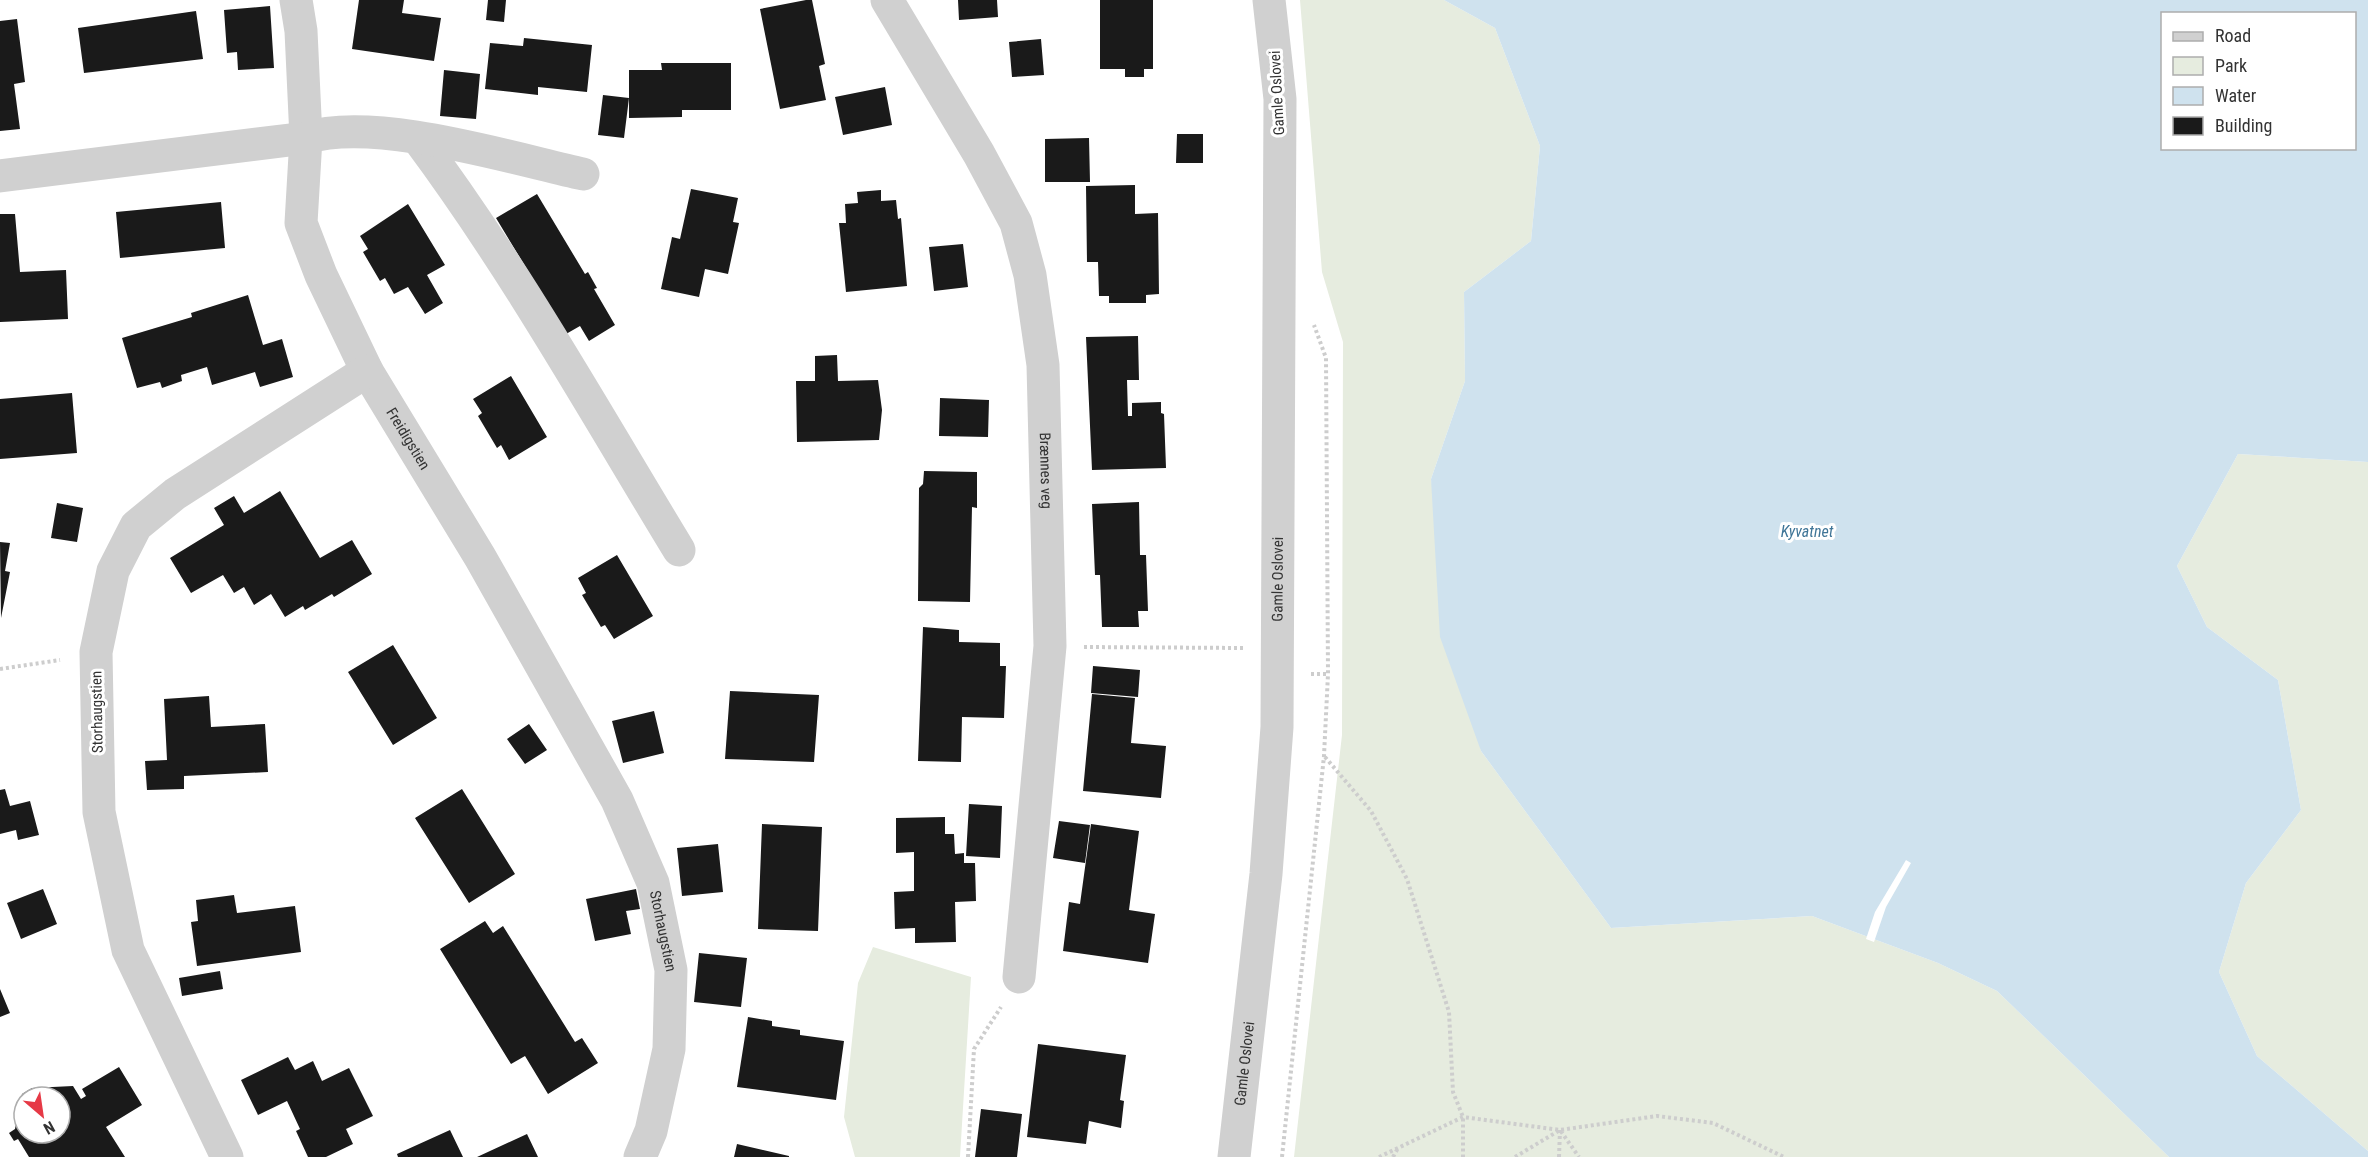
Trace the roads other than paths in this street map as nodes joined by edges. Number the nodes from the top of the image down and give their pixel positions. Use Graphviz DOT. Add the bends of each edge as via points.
graph roads {
  1 [pos="296,0"];
  2 [pos="887,0"];
  3 [pos="1269,0"];
  4 [pos="306,138"];
  5 [pos="419,140"];
  6 [pos="583,174"];
  7 [pos="0,176"];
  8 [pos="367,371"];
  9 [pos="679,550"];
  10 [pos="571,722"];
  11 [pos="1020,977"];
  12 [pos="227,1157"];
  13 [pos="640,1157"];
  14 [pos="1234,1157"];
  1 -- 4 [label="street, Freidigstien"];
  2 -- 11 [label="street, Brænnes veg" via="1016,223 1030,275 1043,365 1050,646"];
  3 -- 14 [label="street, Gamle Oslovei" via="1280,99 1277,727 1266,874"];
  4 -- 5 [label="street" via="340,132"];
  4 -- 7 [label="street"];
  4 -- 8 [label="street, Freidigstien" via="301,223"];
  5 -- 6 [label="street"];
  5 -- 9 [label="street" via="508,269"];
  8 -- 10 [label="street, Freidigstien" via="480,557"];
  8 -- 12 [label="street, Storhaugstien" via="175,494 136,526 113,571 96,652 99,812 128,950"];
  10 -- 13 [label="street, Storhaugstien" via="617,800 653,883 671,970 669,1048 651,1131"];
}
